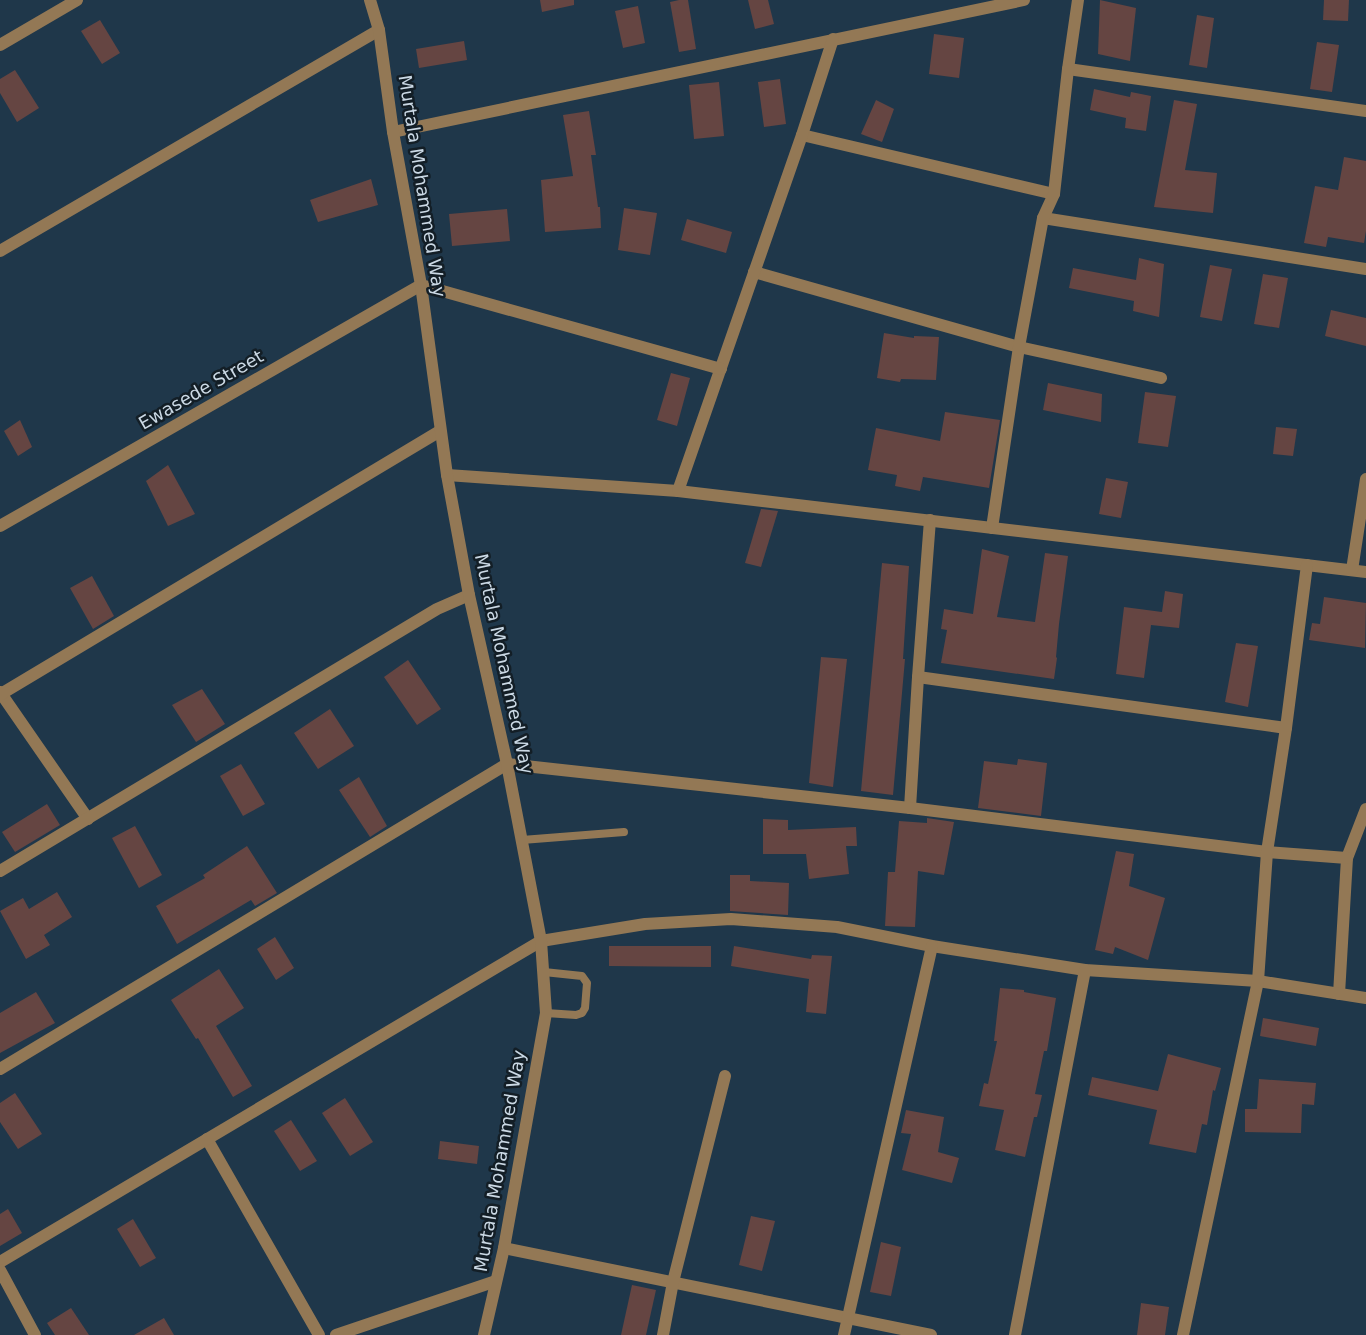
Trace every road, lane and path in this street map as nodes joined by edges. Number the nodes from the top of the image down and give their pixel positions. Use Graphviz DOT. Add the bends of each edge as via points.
graph roads {
  1 [pos="77,0"];
  2 [pos="370,0"];
  3 [pos="1024,0"];
  4 [pos="1078,0"];
  5 [pos="63,3"];
  6 [pos="379,30"];
  7 [pos="833,39"];
  8 [pos="0,45"];
  9 [pos="1068,69"];
  10 [pos="1366,111"];
  11 [pos="393,132"];
  12 [pos="802,135"];
  13 [pos="1054,194"];
  14 [pos="1043,218"];
  15 [pos="0,251"];
  16 [pos="1366,269"];
  17 [pos="754,272"];
  18 [pos="420,285"];
  19 [pos="1019,347"];
  20 [pos="721,369"];
  21 [pos="1161,378"];
  22 [pos="440,431"];
  23 [pos="447,475"];
  24 [pos="1366,479"];
  25 [pos="678,491"];
  26 [pos="930,520"];
  27 [pos="0,526"];
  28 [pos="992,528"];
  29 [pos="1307,565"];
  30 [pos="1352,570"];
  31 [pos="1366,572"];
  32 [pos="469,595"];
  33 [pos="918,677"];
  34 [pos="1,693"];
  35 [pos="1286,728"];
  36 [pos="507,764"];
  37 [pos="910,808"];
  38 [pos="1366,808"];
  39 [pos="88,819"];
  40 [pos="624,832"];
  41 [pos="522,840"];
  42 [pos="1267,852"];
  43 [pos="1347,858"];
  44 [pos="0,871"];
  45 [pos="541,941"];
  46 [pos="932,946"];
  47 [pos="1085,970"];
  48 [pos="544,972"];
  49 [pos="1258,981"];
  50 [pos="1339,994"];
  51 [pos="1366,998"];
  52 [pos="546,1013"];
  53 [pos="0,1069"];
  54 [pos="725,1076"];
  55 [pos="207,1139"];
  56 [pos="504,1248"];
  57 [pos="0,1262"];
  58 [pos="0,1270"];
  59 [pos="496,1281"];
  60 [pos="673,1282"];
  61 [pos="848,1318"];
  62 [pos="35,1335"];
  63 [pos="319,1335"];
  64 [pos="336,1335"];
  65 [pos="484,1335"];
  66 [pos="663,1335"];
  67 [pos="844,1335"];
  68 [pos="932,1335"];
  69 [pos="1015,1335"];
  70 [pos="1183,1335"];
  1 -- 5 [label="street"];
  2 -- 6 [label="street, Murtala Mohammed Way"];
  3 -- 7 [label="street"];
  4 -- 9 [label="street"];
  5 -- 8 [label="street"];
  6 -- 11 [label="street, Murtala Mohammed Way"];
  6 -- 15 [label="street"];
  7 -- 11 [label="street"];
  7 -- 12 [label="street"];
  9 -- 10 [label="street"];
  9 -- 13 [label="street"];
  11 -- 18 [label="street, Murtala Mohammed Way"];
  12 -- 13 [label="street"];
  12 -- 17 [label="street"];
  13 -- 14 [label="street"];
  14 -- 16 [label="street"];
  14 -- 19 [label="street"];
  17 -- 19 [label="street"];
  17 -- 20 [label="street"];
  18 -- 20 [label="street"];
  18 -- 22 [label="street, Murtala Mohammed Way"];
  18 -- 27 [label="street, Ewasede Street"];
  19 -- 21 [label="street"];
  19 -- 28 [label="street"];
  20 -- 25 [label="street"];
  22 -- 23 [label="street, Murtala Mohammed Way"];
  22 -- 34 [label="street"];
  23 -- 25 [label="street"];
  23 -- 32 [label="street, Murtala Mohammed Way"];
  24 -- 30 [label="street"];
  25 -- 26 [label="street"];
  26 -- 28 [label="street"];
  26 -- 33 [label="street"];
  28 -- 29 [label="street"];
  29 -- 30 [label="street"];
  29 -- 35 [label="street"];
  30 -- 31 [label="street"];
  32 -- 36 [label="street, Murtala Mohammed Way"];
  32 -- 39 [label="street" via="437,609"];
  33 -- 35 [label="street"];
  33 -- 37 [label="street"];
  34 -- 39 [label="street"];
  35 -- 42 [label="street"];
  36 -- 37 [label="street"];
  36 -- 41 [label="street, Murtala Mohammed Way"];
  36 -- 53 [label="street"];
  37 -- 42 [label="street"];
  38 -- 43 [label="street"];
  39 -- 44 [label="street"];
  40 -- 41 [label="lane"];
  41 -- 45 [label="street, Murtala Mohammed Way"];
  42 -- 43 [label="street"];
  42 -- 49 [label="street"];
  43 -- 50 [label="street"];
  45 -- 46 [label="street" via="645,924 731,920 837,927"];
  45 -- 48 [label="street, Murtala Mohammed Way"];
  45 -- 55 [label="street"];
  46 -- 47 [label="street"];
  46 -- 61 [label="street"];
  47 -- 49 [label="street"];
  47 -- 69 [label="street"];
  48 -- 52 [label="street, Murtala Mohammed Way"];
  48 -- 52 [label="lane" via="582,976 587,983 582,1013"];
  49 -- 50 [label="street"];
  49 -- 70 [label="street"];
  50 -- 51 [label="street"];
  52 -- 56 [label="street, Murtala Mohammed Way"];
  54 -- 60 [label="street"];
  55 -- 57 [label="street"];
  55 -- 63 [label="street"];
  56 -- 59 [label="street, Murtala Mohammed Way"];
  56 -- 60 [label="street"];
  58 -- 62 [label="street"];
  59 -- 64 [label="street"];
  59 -- 65 [label="street, Murtala Mohammed Way"];
  60 -- 61 [label="street"];
  60 -- 66 [label="street"];
  61 -- 67 [label="street"];
  61 -- 68 [label="street"];
}
